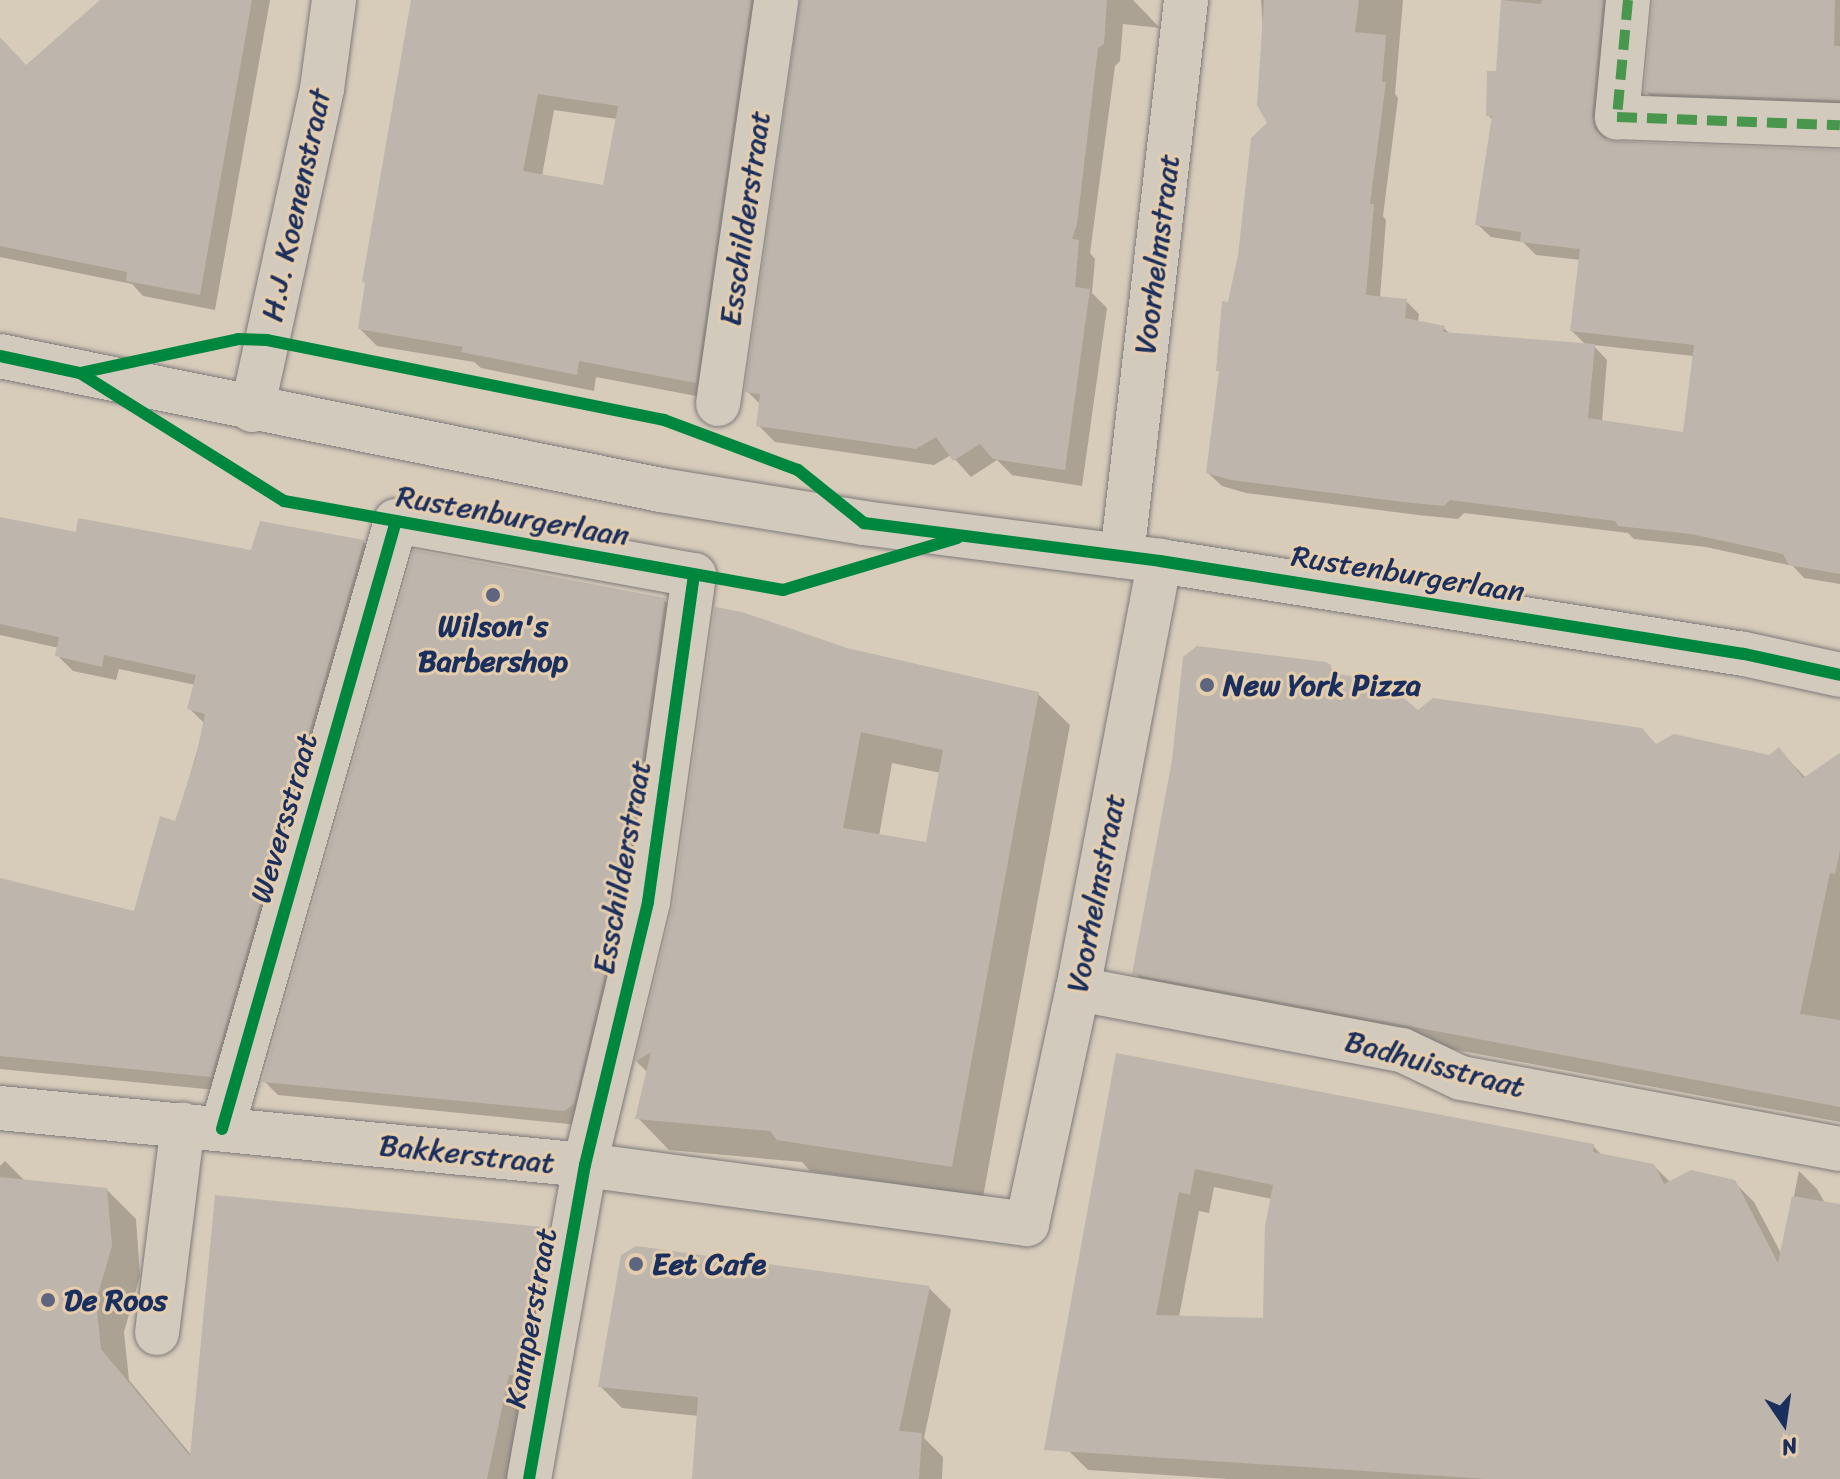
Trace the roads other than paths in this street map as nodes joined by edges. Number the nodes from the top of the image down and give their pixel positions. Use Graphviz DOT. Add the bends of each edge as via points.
graph roads {
  1 [pos="334,0"];
  2 [pos="776,0"];
  3 [pos="1186,0"];
  4 [pos="1628,0"];
  5 [pos="1840,125"];
  6 [pos="0,356"];
  7 [pos="718,404"];
  8 [pos="252,410"];
  9 [pos="396,521"];
  10 [pos="1141,559"];
  11 [pos="694,575"];
  12 [pos="1840,675"];
  13 [pos="1078,989"];
  14 [pos="0,1108"];
  15 [pos="203,1127"];
  16 [pos="1840,1149"];
  17 [pos="585,1165"];
  18 [pos="1027,1224"];
  19 [pos="157,1333"];
  20 [pos="529,1479"];
  1 -- 8 [label="street, H.J. Koenenstraat" via="322,89"];
  2 -- 7 [label="street, Esschilderstraat"];
  3 -- 10 [label="street, Voorhelmstraat"];
  4 -- 5 [label="street" via="1617,117"];
  6 -- 8 [label="street, Rustenburgerlaan"];
  8 -- 10 [label="street, Rustenburgerlaan" via="661,490"];
  9 -- 11 [label="street, Rustenburgerlaan"];
  9 -- 15 [label="street, Weversstraat"];
  10 -- 12 [label="street, Rustenburgerlaan" via="1744,654"];
  10 -- 13 [label="street, Voorhelmstraat"];
  11 -- 17 [label="street, Esschilderstraat" via="648,902"];
  13 -- 16 [label="street, Badhuisstraat" via="1402,1050 1461,1078"];
  13 -- 18 [label="street, Voorhelmstraat"];
  14 -- 15 [label="street, Bakkerstraat"];
  15 -- 17 [label="street, Bakkerstraat"];
  15 -- 19 [label="street, Weversstraat"];
  17 -- 18 [label="street, Bakkerstraat"];
  17 -- 20 [label="street, Kamperstraat"];
}
